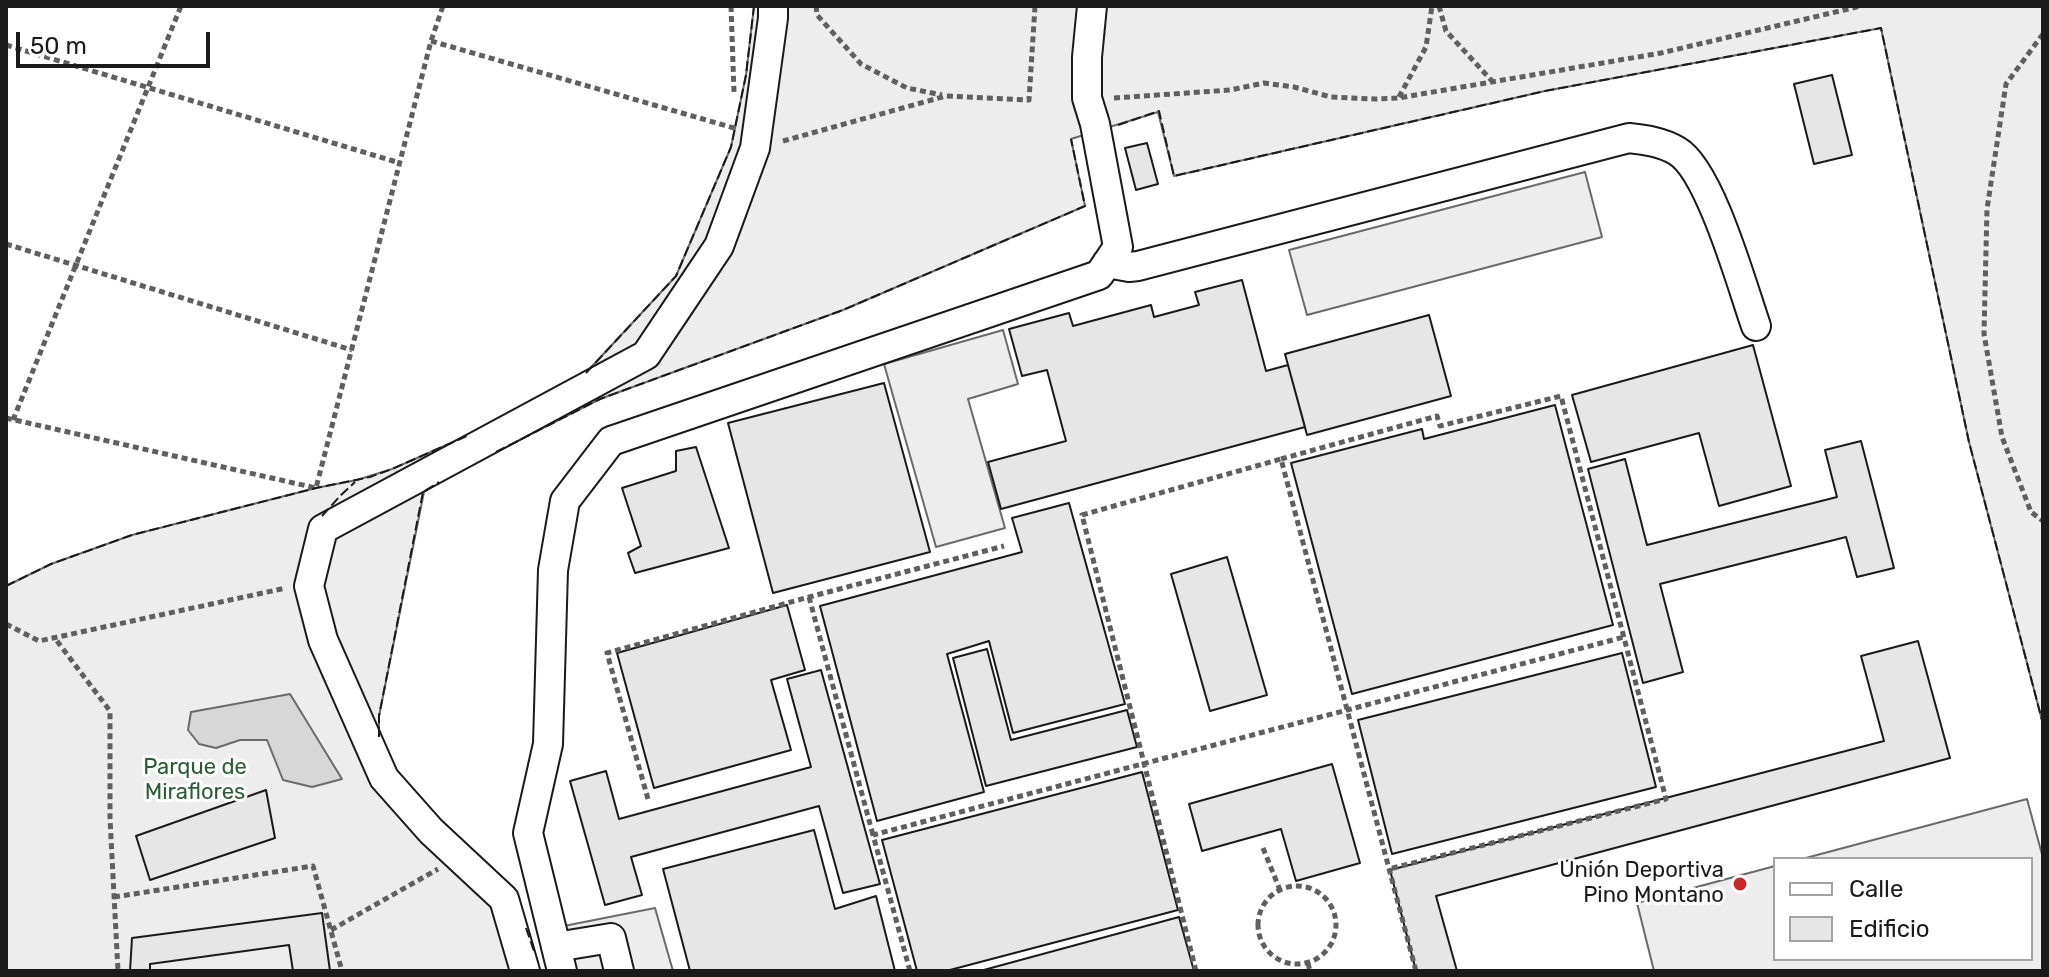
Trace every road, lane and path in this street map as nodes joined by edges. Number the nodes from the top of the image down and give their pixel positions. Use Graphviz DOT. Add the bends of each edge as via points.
graph roads {
  1 [pos="181,6"];
  2 [pos="443,6"];
  3 [pos="731,6"];
  4 [pos="773,6"];
  5 [pos="816,6"];
  6 [pos="1035,6"];
  7 [pos="1092,6"];
  8 [pos="1432,6"];
  9 [pos="1439,6"];
  10 [pos="1861,6"];
  11 [pos="2043,34"];
  12 [pos="431,41"];
  13 [pos="6,45"];
  14 [pos="1493,81"];
  15 [pos="148,87"];
  16 [pos="946,96"];
  17 [pos="734,98"];
  18 [pos="1111,98"];
  19 [pos="1398,98"];
  20 [pos="735,113"];
  21 [pos="755,148"];
  22 [pos="400,163"];
  23 [pos="6,244"];
  24 [pos="1113,255"];
  25 [pos="76,265"];
  26 [pos="1756,326"];
  27 [pos="352,350"];
  28 [pos="10,419"];
  29 [pos="1281,459"];
  30 [pos="2043,521"];
  31 [pos="1004,546"];
  32 [pos="294,586"];
  33 [pos="809,597"];
  34 [pos="6,624"];
  35 [pos="1624,637"];
  36 [pos="57,641"];
  37 [pos="1347,710"];
  38 [pos="1145,763"];
  39 [pos="648,799"];
  40 [pos="873,835"];
  41 [pos="1263,848"];
  42 [pos="459,856"];
  43 [pos="1389,869"];
  44 [pos="1280,890"];
  45 [pos="114,897"];
  46 [pos="331,930"];
  47 [pos="559,959"];
  48 [pos="1308,963"];
  49 [pos="118,971"];
  50 [pos="342,971"];
  51 [pos="525,971"];
  52 [pos="619,971"];
  53 [pos="910,971"];
  54 [pos="1196,971"];
  55 [pos="1310,971"];
  56 [pos="1416,971"];
  1 -- 15 [label="path"];
  2 -- 12 [label="path"];
  3 -- 17 [label="path"];
  4 -- 21 [label="street"];
  5 -- 16 [label="path" via="817,15 861,64 907,88"];
  6 -- 16 [label="path" via="1029,100"];
  7 -- 24 [label="street" via="1087,98"];
  8 -- 19 [label="path" via="1426,47"];
  9 -- 14 [label="path" via="1446,31"];
  10 -- 14 [label="path" via="1661,53"];
  11 -- 30 [label="path" via="2006,84 1987,209 1984,334 2002,437 2031,512"];
  12 -- 20 [label="path" via="735,129"];
  12 -- 22 [label="path"];
  13 -- 15 [label="path"];
  14 -- 19 [label="path"];
  15 -- 22 [label="path"];
  15 -- 25 [label="path"];
  16 -- 21 [label="path"];
  18 -- 19 [label="path" via="1264,83 1331,97"];
  21 -- 42 [label="street" via="719,246 646,355 323,529 309,586 323,640 384,778"];
  22 -- 27 [label="path"];
  23 -- 25 [label="path"];
  24 -- 26 [label="street" via="1119,267 1138,266 1629,138 1658,142 1694,166"];
  24 -- 47 [label="street" via="1099,275 611,441 565,501 553,570 548,744 528,833"];
  25 -- 27 [label="path"];
  25 -- 28 [label="path"];
  27 -- 28 [label="path" via="316,488"];
  29 -- 35 [label="path" via="1437,416 1440,426 1561,396"];
  29 -- 37 [label="path"];
  29 -- 38 [label="path" via="1082,515"];
  31 -- 33 [label="path"];
  32 -- 34 [label="path" via="39,641"];
  33 -- 39 [label="path" via="607,653"];
  33 -- 40 [label="path"];
  35 -- 37 [label="path"];
  35 -- 43 [label="path" via="1666,799"];
  36 -- 45 [label="path" via="110,711"];
  37 -- 38 [label="path"];
  37 -- 43 [label="path"];
  38 -- 40 [label="path"];
  38 -- 54 [label="path"];
  40 -- 53 [label="path"];
  41 -- 44 [label="path"];
  42 -- 46 [label="path"];
  42 -- 51 [label="street" via="504,899"];
  43 -- 56 [label="path"];
  44 -- 48 [label="path" via="1263,906 1260,940 1285,963"];
  44 -- 48 [label="path" via="1311,889 1334,911 1332,943"];
  45 -- 46 [label="path" via="313,866"];
  45 -- 49 [label="path"];
  46 -- 50 [label="path"];
  47 -- 52 [label="street" via="611,938"];
  48 -- 55 [label="path"];
}
